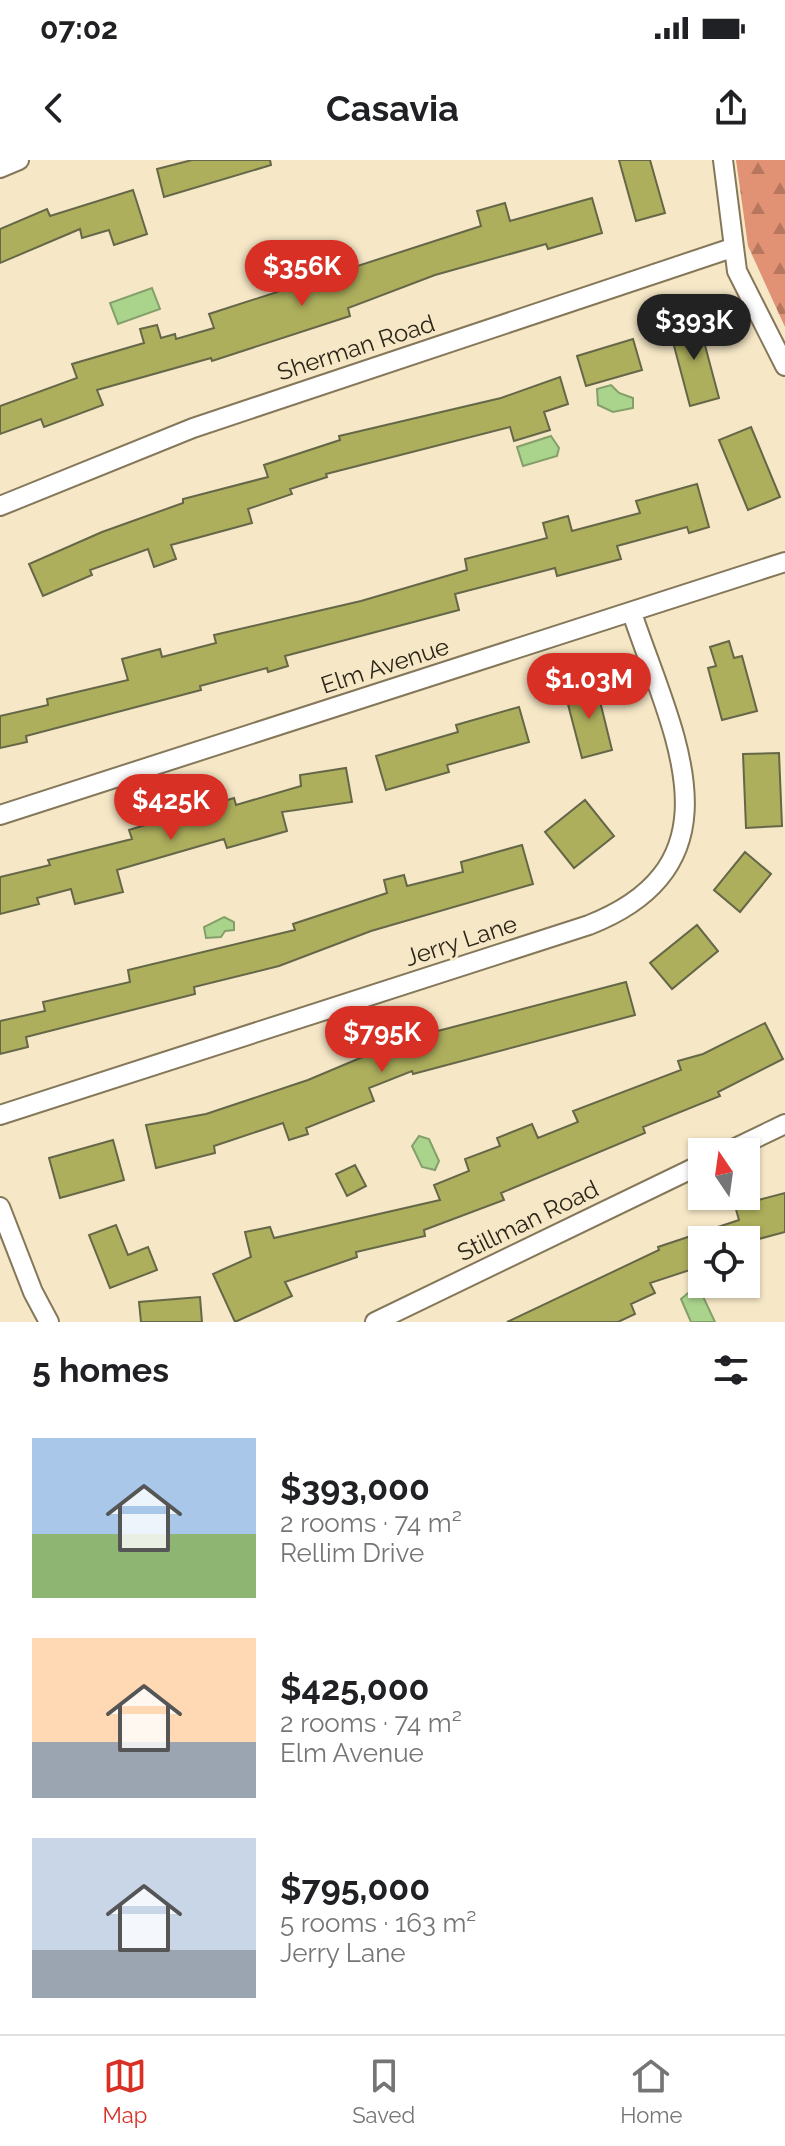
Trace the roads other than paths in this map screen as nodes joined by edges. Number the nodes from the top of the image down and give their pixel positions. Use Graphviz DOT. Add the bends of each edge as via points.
graph roads {
  1 [pos="19,160"];
  2 [pos="723,160"];
  3 [pos="0,168"];
  4 [pos="732,248"];
  5 [pos="785,366"];
  6 [pos="0,506"];
  7 [pos="785,562"];
  8 [pos="632,613"];
  9 [pos="0,815"];
  10 [pos="0,1115"];
  11 [pos="785,1124"];
  12 [pos="756,1138"];
  13 [pos="688,1171"];
  14 [pos="0,1207"];
  15 [pos="49,1322"];
  16 [pos="375,1322"];
  1 -- 3 [label="street"];
  2 -- 4 [label="street"];
  4 -- 5 [label="street" via="737,271"];
  4 -- 6 [label="street, Sherman Road" via="193,428"];
  7 -- 8 [label="street, Elm Avenue"];
  8 -- 9 [label="street, Elm Avenue"];
  8 -- 10 [label="street, Jerry Lane" via="682,761 687,794 678,846 663,875 641,898 589,925"];
  11 -- 12 [label="street"];
  13 -- 16 [label="street, Stillman Road"];
  14 -- 15 [label="street"];
}
